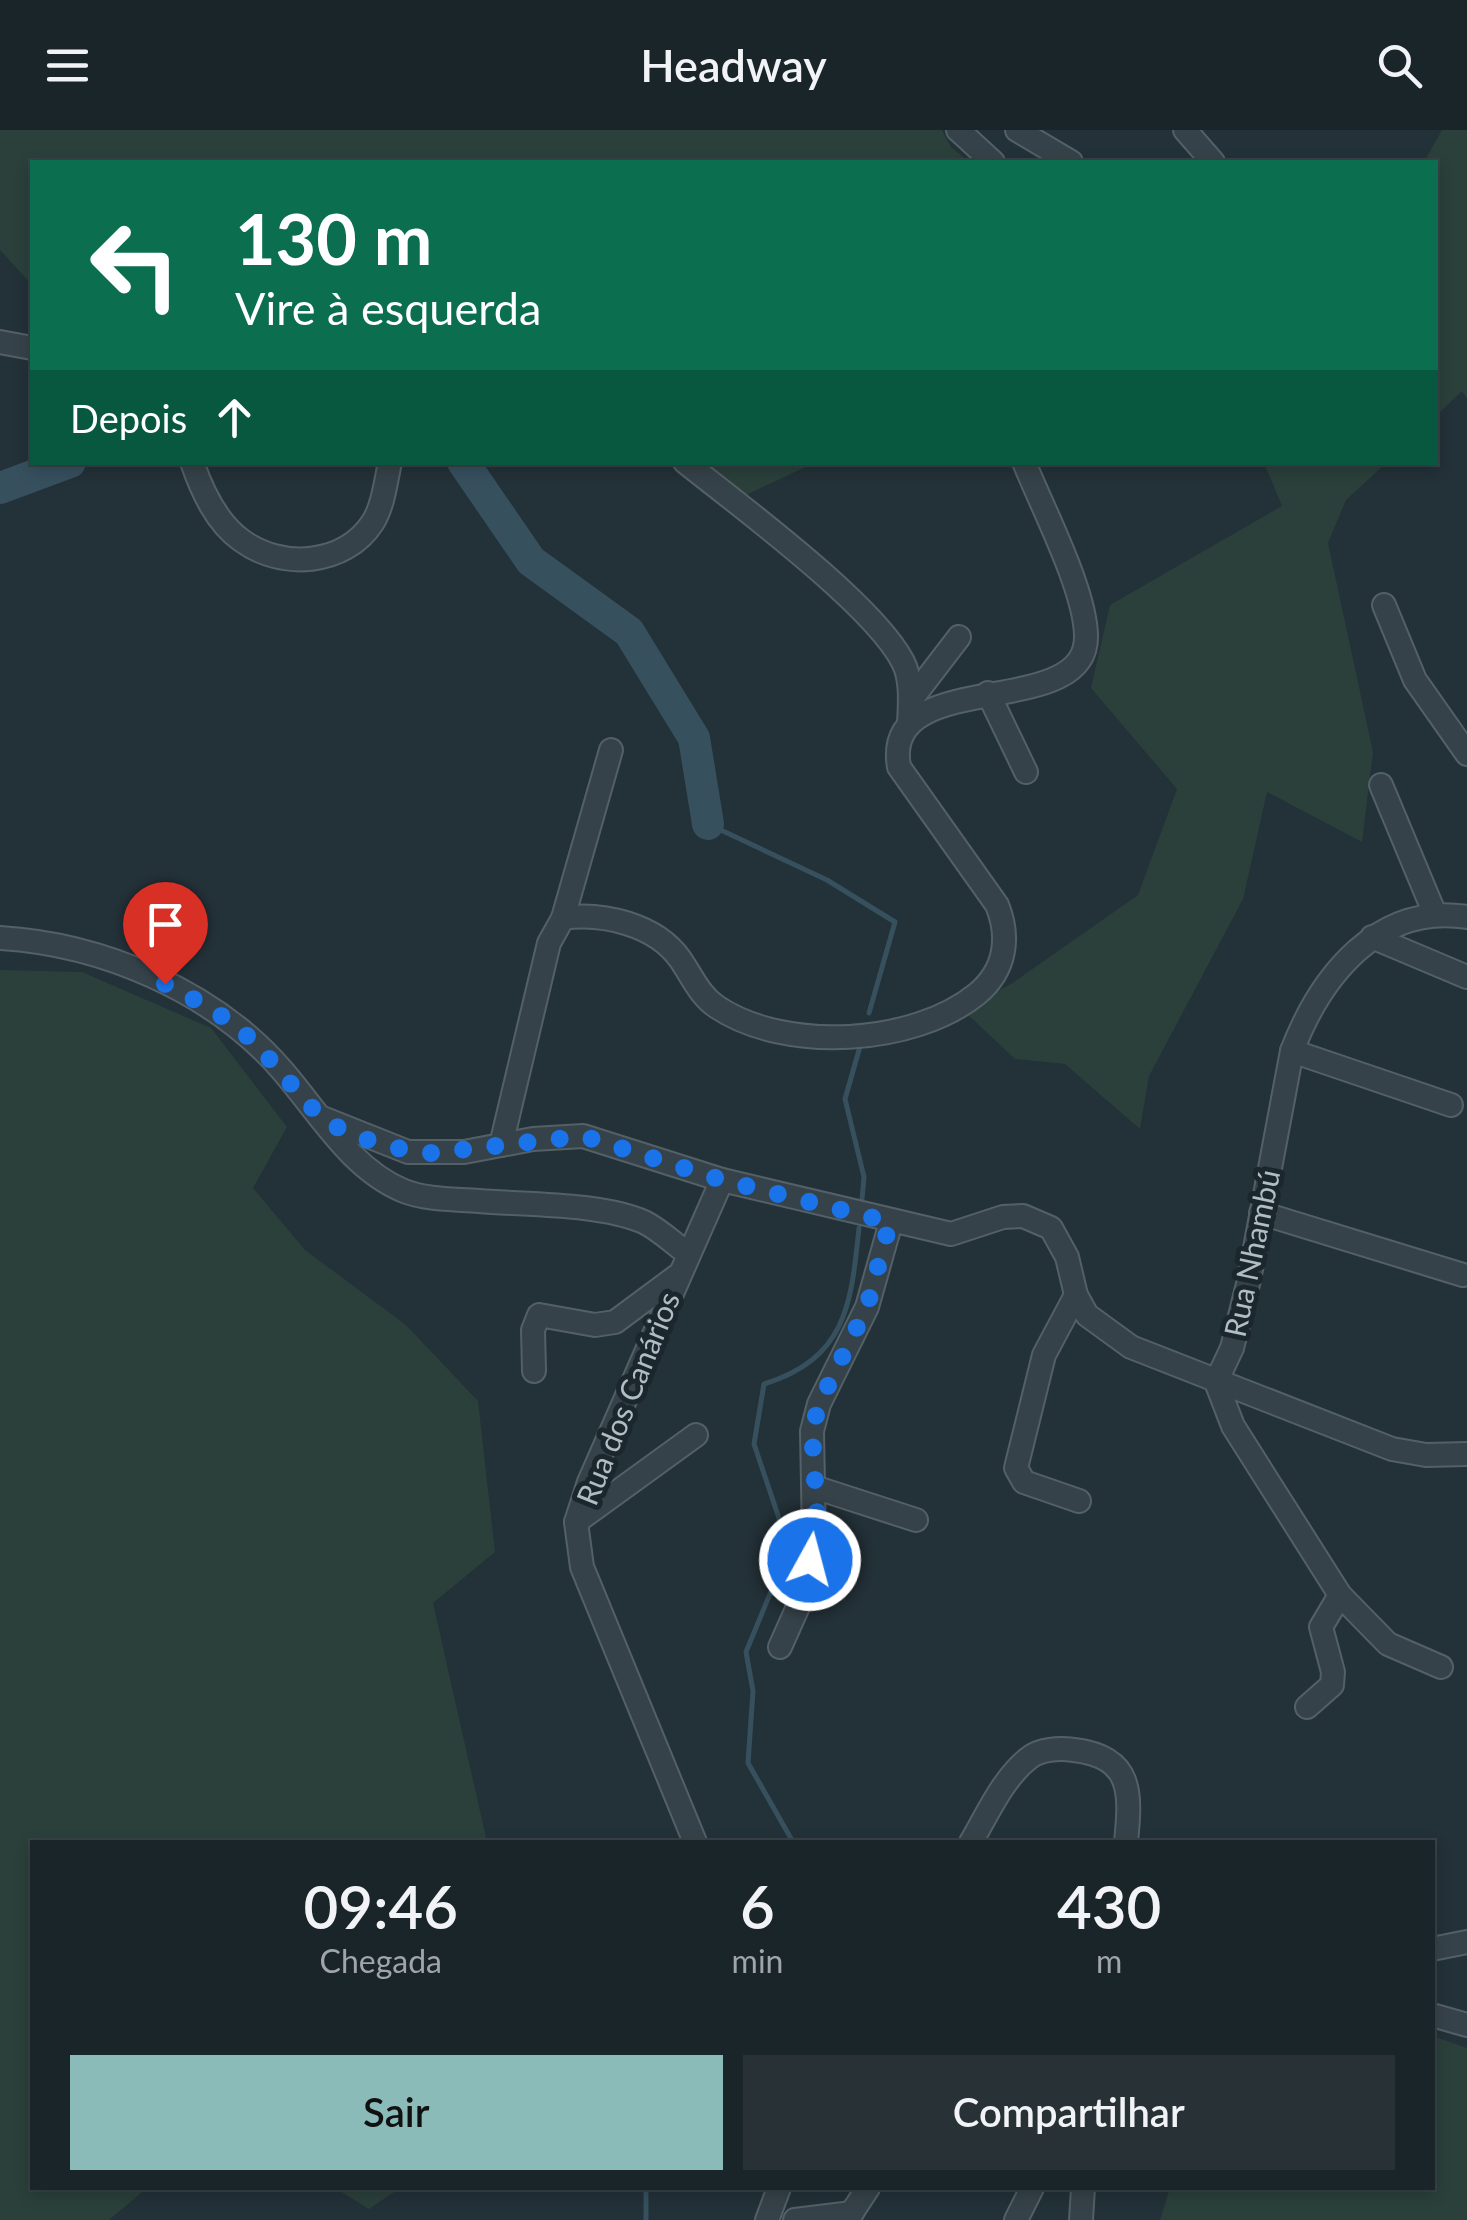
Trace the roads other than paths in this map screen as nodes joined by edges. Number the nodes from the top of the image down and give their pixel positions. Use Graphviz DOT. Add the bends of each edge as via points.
graph roads {
  1 [pos="958,130"];
  2 [pos="1017,130"];
  3 [pos="1184,130"];
  4 [pos="991,160"];
  5 [pos="1068,160"];
  6 [pos="1211,160"];
  7 [pos="0,342"];
  8 [pos="30,348"];
  9 [pos="389,465"];
  10 [pos="689,465"];
  11 [pos="1025,465"];
  12 [pos="192,466"];
  13 [pos="1384,605"];
  14 [pos="959,638"];
  15 [pos="988,694"];
  16 [pos="910,712"];
  17 [pos="611,750"];
  18 [pos="1467,754"];
  19 [pos="1026,772"];
  20 [pos="1381,785"];
  21 [pos="1434,912"];
  22 [pos="1467,917"];
  23 [pos="564,918"];
  24 [pos="1372,937"];
  25 [pos="0,938"];
  26 [pos="1467,977"];
  27 [pos="1292,1052"];
  28 [pos="1451,1105"];
  29 [pos="320,1117"];
  30 [pos="501,1146"];
  31 [pos="722,1180"];
  32 [pos="1261,1212"];
  33 [pos="890,1222"];
  34 [pos="687,1253"];
  35 [pos="677,1276"];
  36 [pos="1463,1276"];
  37 [pos="1076,1296"];
  38 [pos="534,1370"];
  39 [pos="1216,1382"];
  40 [pos="696,1435"];
  41 [pos="1467,1454"];
  42 [pos="814,1487"];
  43 [pos="1079,1501"];
  44 [pos="916,1520"];
  45 [pos="576,1522"];
  46 [pos="1340,1596"];
  47 [pos="780,1648"];
  48 [pos="1441,1667"];
  49 [pos="1307,1707"];
  50 [pos="694,1840"];
  51 [pos="972,1840"];
  52 [pos="1126,1840"];
  53 [pos="1467,1942"];
  54 [pos="1435,1948"];
  55 [pos="1435,2016"];
  56 [pos="1467,2025"];
  57 [pos="778,2190"];
  58 [pos="867,2190"];
  59 [pos="1031,2190"];
  60 [pos="1083,2190"];
  61 [pos="849,2217"];
  62 [pos="767,2220"];
  63 [pos="794,2220"];
  64 [pos="1016,2220"];
  65 [pos="1081,2220"];
  1 -- 4 [label="street"];
  2 -- 5 [label="street"];
  3 -- 6 [label="street"];
  7 -- 8 [label="street"];
  9 -- 12 [label="street" via="372,522 352,544 329,558 288,559 241,540 216,515"];
  10 -- 16 [label="street" via="890,642 904,664"];
  11 -- 15 [label="street" via="1086,635 1081,659 1068,674"];
  13 -- 18 [label="street" via="1416,680"];
  14 -- 16 [label="street"];
  15 -- 16 [label="street"];
  15 -- 19 [label="street"];
  16 -- 23 [label="street" via="896,747 899,767 997,905 1006,928 1000,964 960,1007 842,1040 810,1038 718,1008 668,944 651,934 603,918"];
  17 -- 23 [label="street"];
  20 -- 21 [label="street"];
  21 -- 22 [label="street, Rua Nhambú"];
  21 -- 24 [label="street, Rua Nhambú"];
  23 -- 30 [label="street" via="549,944"];
  24 -- 26 [label="street"];
  24 -- 27 [label="street, Rua Nhambú" via="1316,1003"];
  25 -- 29 [label="street" via="72,947 189,996 240,1030"];
  27 -- 28 [label="street"];
  27 -- 32 [label="street, Rua Nhambú"];
  29 -- 30 [label="street" via="408,1152"];
  29 -- 34 [label="street" via="366,1168 404,1191 642,1221"];
  30 -- 31 [label="street" via="583,1136"];
  31 -- 33 [label="street"];
  31 -- 34 [label="street, Rua dos Canários"];
  32 -- 36 [label="street"];
  32 -- 39 [label="street, Rua Nhambú" via="1241,1315"];
  33 -- 37 [label="street" via="952,1234 1004,1217 1039,1222 1051,1228 1067,1257"];
  33 -- 42 [label="street" via="867,1307 819,1404 812,1431"];
  34 -- 35 [label="street, Rua dos Canários"];
  35 -- 38 [label="street" via="614,1322 539,1315 532,1330"];
  35 -- 45 [label="street, Rua dos Canários"];
  37 -- 39 [label="street" via="1087,1315 1131,1347"];
  37 -- 43 [label="street" via="1044,1355 1016,1468 1024,1482"];
  39 -- 41 [label="street" via="1392,1450"];
  39 -- 46 [label="street" via="1233,1426"];
  40 -- 45 [label="street"];
  42 -- 44 [label="street"];
  42 -- 47 [label="street" via="817,1514 806,1580"];
  45 -- 50 [label="street, Rua dos Canários" via="582,1567"];
  46 -- 48 [label="street" via="1388,1644"];
  46 -- 49 [label="street" via="1321,1627 1332,1685"];
  51 -- 52 [label="street" via="1018,1768 1033,1754 1060,1748 1092,1752 1115,1764 1126,1782"];
  53 -- 54 [label="street"];
  55 -- 56 [label="street"];
  57 -- 62 [label="street"];
  58 -- 61 [label="street"];
  59 -- 64 [label="street"];
  60 -- 65 [label="street"];
  61 -- 63 [label="street"];
}
